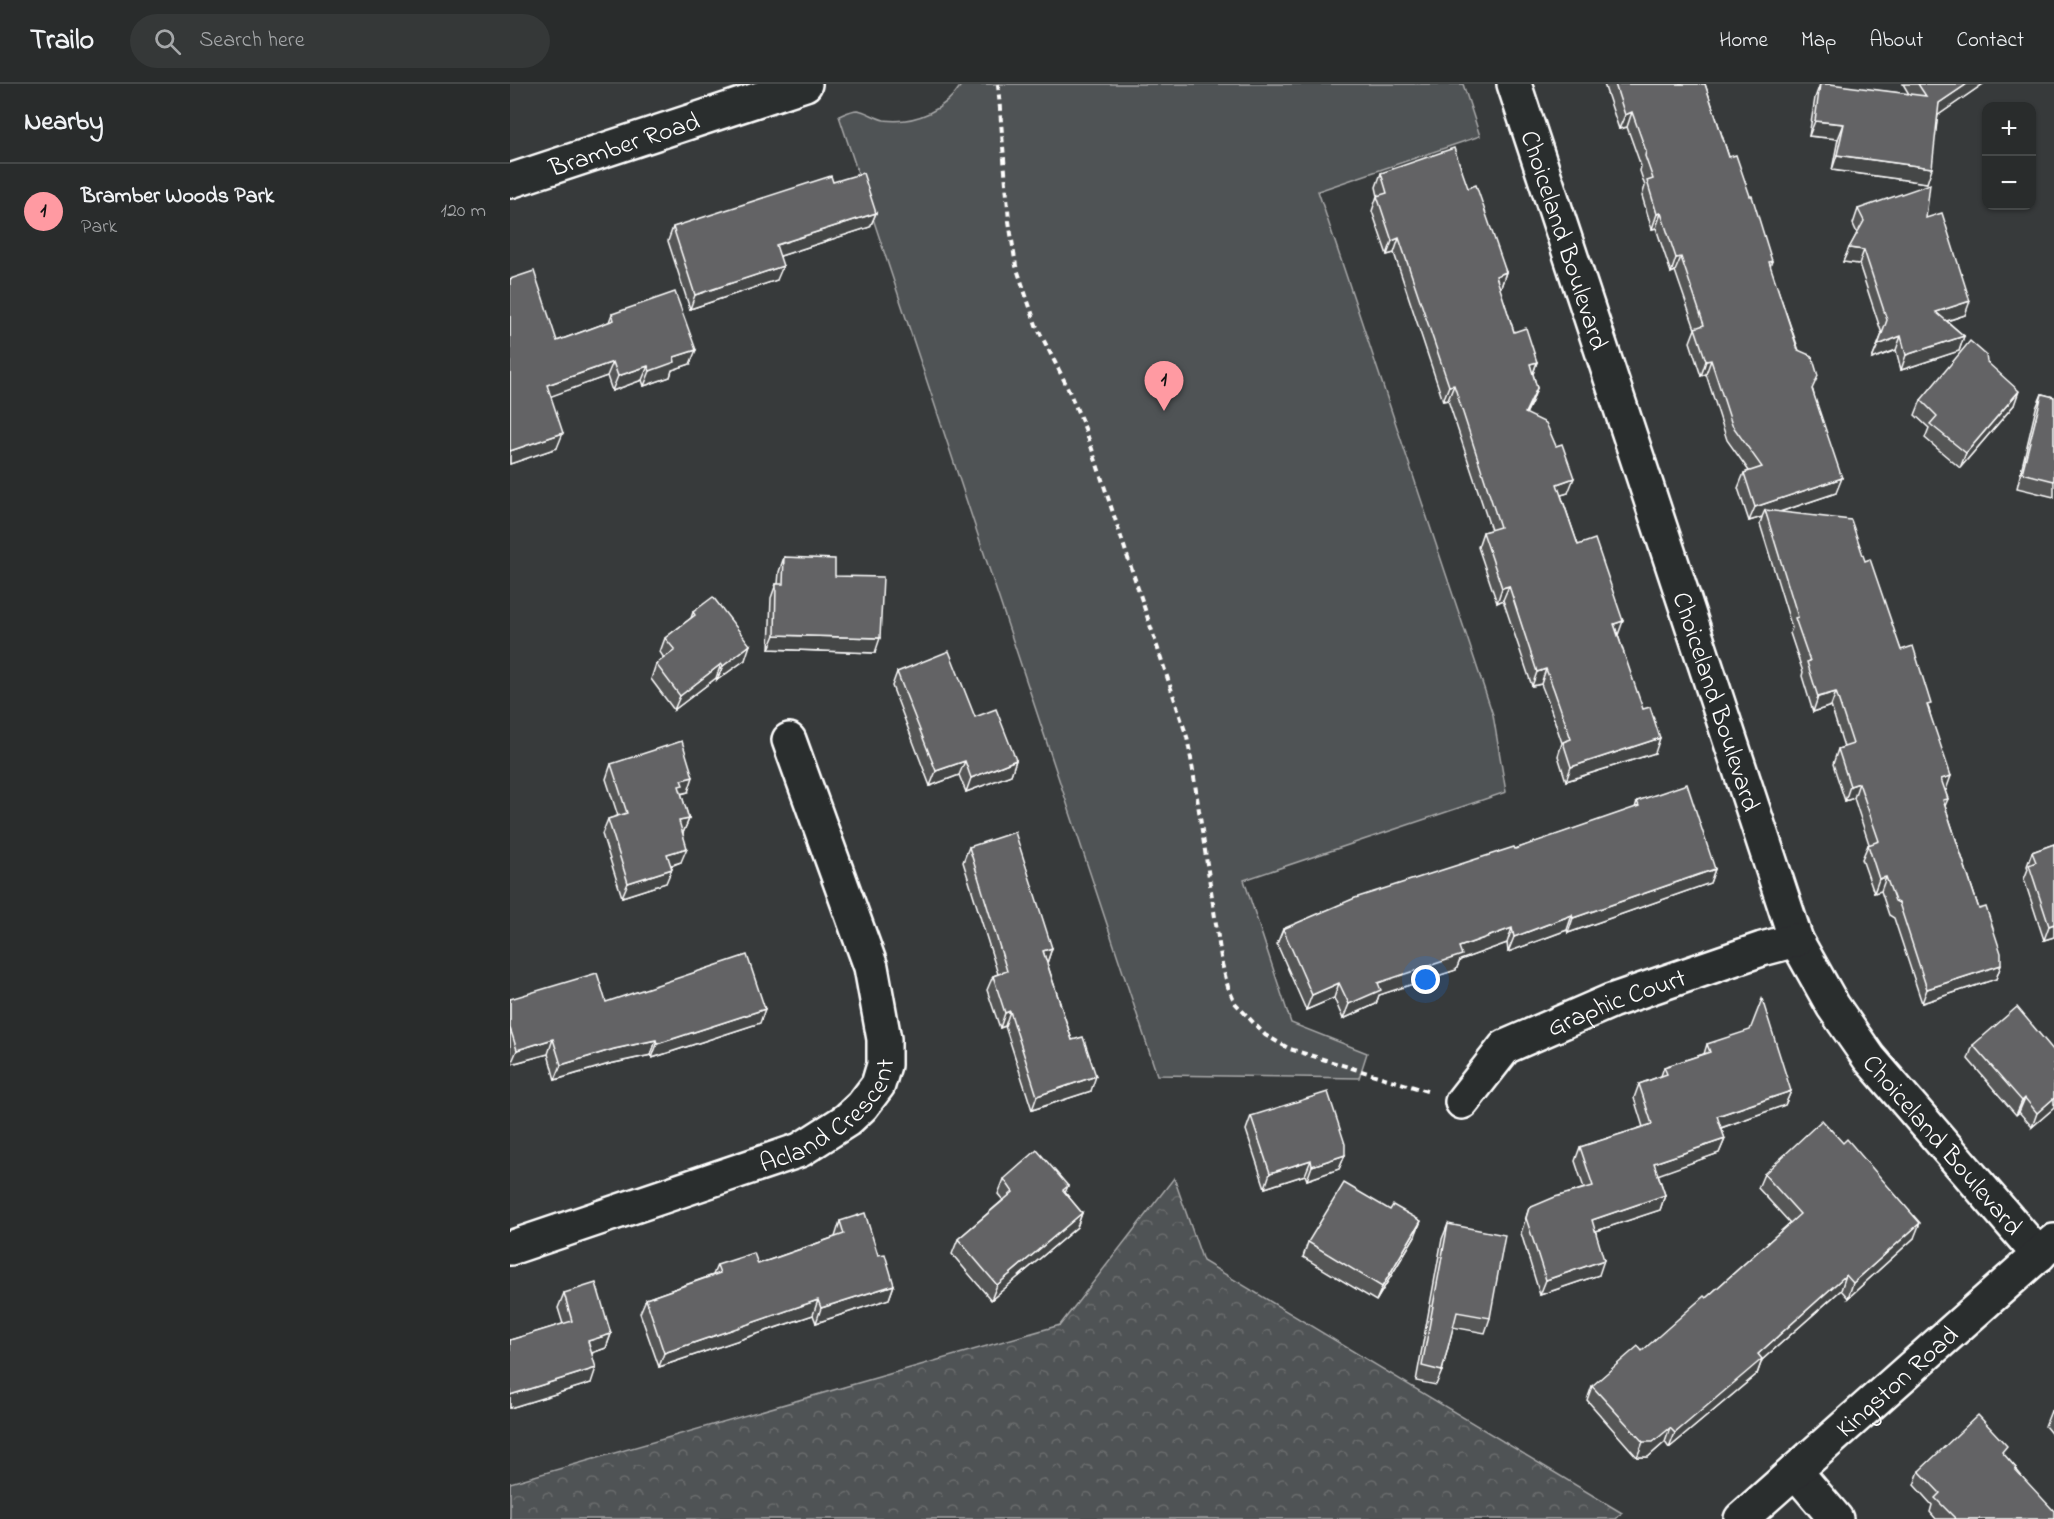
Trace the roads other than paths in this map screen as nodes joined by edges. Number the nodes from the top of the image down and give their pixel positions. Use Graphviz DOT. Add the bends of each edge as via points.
graph roads {
  1 [pos="805,84"];
  2 [pos="1514,84"];
  3 [pos="510,181"];
  4 [pos="789,740"];
  5 [pos="1796,940"];
  6 [pos="1462,1102"];
  7 [pos="510,1248"];
  8 [pos="2046,1248"];
  9 [pos="1795,1471"];
  10 [pos="1741,1519"];
  11 [pos="1836,1519"];
  1 -- 3 [label="street, Bramber Road"];
  2 -- 5 [label="street, Choiceland Boulevard"];
  4 -- 7 [label="street, Acland Crescent" via="871,968 884,1039 884,1065 878,1085 847,1120 800,1150"];
  5 -- 6 [label="street, Graphic Court" via="1611,1001 1505,1047"];
  5 -- 8 [label="street, Choiceland Boulevard" via="1833,1006 1869,1058 1915,1114"];
  8 -- 9 [label="street, Kingston Road"];
  9 -- 10 [label="street, Kingston Road"];
  9 -- 11 [label="street"];
}
